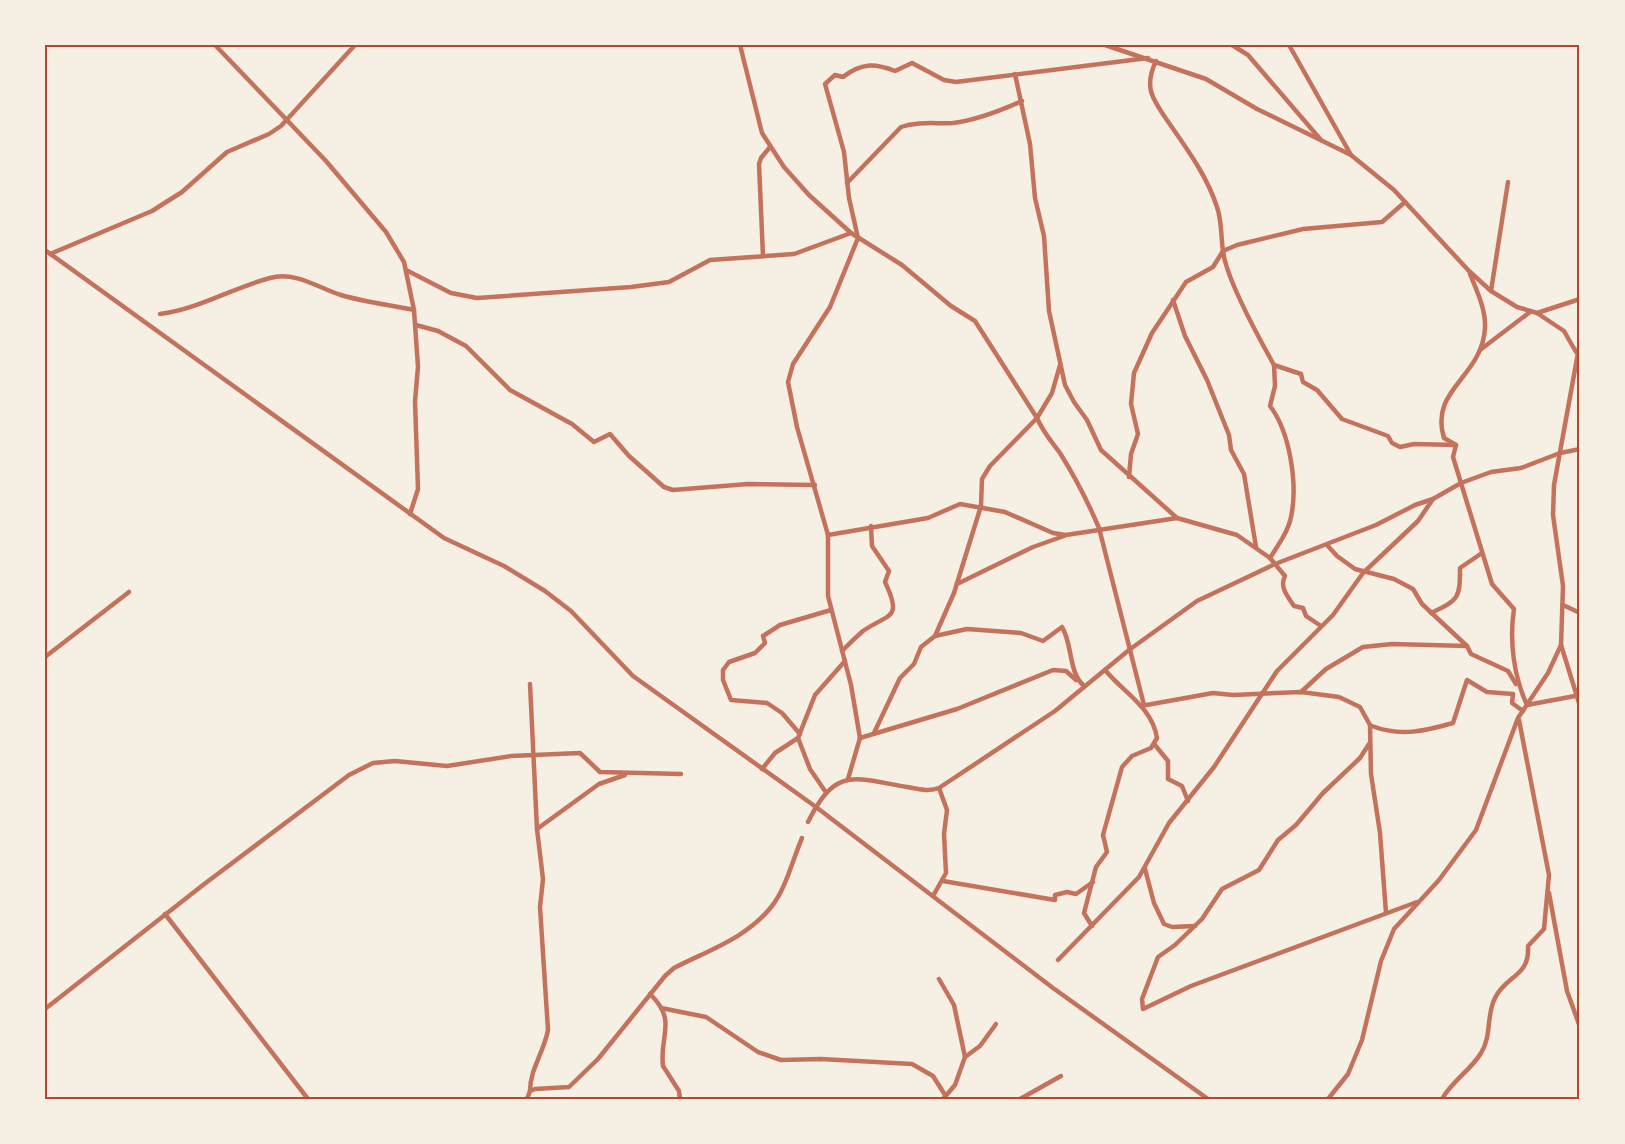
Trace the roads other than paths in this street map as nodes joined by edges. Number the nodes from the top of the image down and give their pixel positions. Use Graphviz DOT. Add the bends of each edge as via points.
graph roads {
  1 [pos="215,45"];
  2 [pos="355,45"];
  3 [pos="740,45"];
  4 [pos="1105,45"];
  5 [pos="1232,45"];
  6 [pos="1289,45"];
  7 [pos="1148,58"];
  8 [pos="1156,61"];
  9 [pos="1015,74"];
  10 [pos="1022,101"];
  11 [pos="288,118"];
  12 [pos="1322,142"];
  13 [pos="770,147"];
  14 [pos="1351,154"];
  15 [pos="1508,182"];
  16 [pos="847,183"];
  17 [pos="1405,202"];
  18 [pos="851,233"];
  19 [pos="858,238"];
  20 [pos="45,250"];
  21 [pos="1223,251"];
  22 [pos="50,254"];
  23 [pos="763,256"];
  24 [pos="406,270"];
  25 [pos="1469,272"];
  26 [pos="1491,291"];
  27 [pos="1580,298"];
  28 [pos="1173,300"];
  29 [pos="414,309"];
  30 [pos="1530,312"];
  31 [pos="1537,313"];
  32 [pos="160,314"];
  33 [pos="416,326"];
  34 [pos="1580,342"];
  35 [pos="1480,350"];
  36 [pos="1577,353"];
  37 [pos="1060,365"];
  38 [pos="1274,365"];
  39 [pos="1037,418"];
  40 [pos="1456,445"];
  41 [pos="1580,449"];
  42 [pos="1560,453"];
  43 [pos="1129,477"];
  44 [pos="1461,483"];
  45 [pos="815,485"];
  46 [pos="1433,499"];
  47 [pos="981,506"];
  48 [pos="410,514"];
  49 [pos="1177,518"];
  50 [pos="871,526"];
  51 [pos="1099,528"];
  52 [pos="828,535"];
  53 [pos="1066,535"];
  54 [pos="1327,545"];
  55 [pos="1256,547"];
  56 [pos="1482,554"];
  57 [pos="1270,558"];
  58 [pos="1275,564"];
  59 [pos="1364,573"];
  60 [pos="957,584"];
  61 [pos="129,592"];
  62 [pos="1563,605"];
  63 [pos="831,610"];
  64 [pos="1431,613"];
  65 [pos="1580,613"];
  66 [pos="1321,626"];
  67 [pos="935,636"];
  68 [pos="1560,645"];
  69 [pos="1467,646"];
  70 [pos="1129,650"];
  71 [pos="842,651"];
  72 [pos="45,657"];
  73 [pos="845,661"];
  74 [pos="1106,670"];
  75 [pos="1076,680"];
  76 [pos="530,684"];
  77 [pos="1084,686"];
  78 [pos="1518,686"];
  79 [pos="1262,692"];
  80 [pos="1301,692"];
  81 [pos="1575,696"];
  82 [pos="1142,705"];
  83 [pos="1527,705"];
  84 [pos="1580,706"];
  85 [pos="1523,711"];
  86 [pos="1518,718"];
  87 [pos="1372,726"];
  88 [pos="874,733"];
  89 [pos="799,736"];
  90 [pos="860,738"];
  91 [pos="1369,744"];
  92 [pos="1155,746"];
  93 [pos="535,756"];
  94 [pos="762,769"];
  95 [pos="633,773"];
  96 [pos="681,774"];
  97 [pos="848,779"];
  98 [pos="939,788"];
  99 [pos="825,791"];
  100 [pos="1188,801"];
  101 [pos="816,807"];
  102 [pos="808,822"];
  103 [pos="537,830"];
  104 [pos="802,838"];
  105 [pos="1144,869"];
  106 [pos="943,881"];
  107 [pos="1093,882"];
  108 [pos="1548,884"];
  109 [pos="933,896"];
  110 [pos="1417,902"];
  111 [pos="1386,913"];
  112 [pos="165,914"];
  113 [pos="1092,926"];
  114 [pos="1195,926"];
  115 [pos="1058,960"];
  116 [pos="939,979"];
  117 [pos="650,994"];
  118 [pos="661,1008"];
  119 [pos="45,1009"];
  120 [pos="996,1024"];
  121 [pos="1580,1027"];
  122 [pos="965,1057"];
  123 [pos="1061,1076"];
  124 [pos="530,1091"];
  125 [pos="944,1097"];
  126 [pos="308,1099"];
  127 [pos="527,1099"];
  128 [pos="680,1099"];
  129 [pos="1020,1099"];
  130 [pos="1208,1099"];
  131 [pos="1328,1099"];
  132 [pos="1442,1099"];
  1 -- 11 [label="street"];
  2 -- 11 [label="street"];
  3 -- 13 [label="street" via="756,113"];
  4 -- 7 [label="street"];
  5 -- 12 [label="street" via="1248,55"];
  6 -- 14 [label="street"];
  7 -- 8 [label="street"];
  7 -- 9 [label="street"];
  8 -- 12 [label="street" via="1206,79"];
  8 -- 21 [label="street" via="1149,83 1153,98 1211,192 1221,220"];
  9 -- 10 [label="street"];
  9 -- 16 [label="street" via="956,82 912,63 895,70 874,63 843,77 835,75 825,84 844,152"];
  10 -- 16 [label="street" via="977,119 902,127"];
  10 -- 37 [label="street" via="1044,236 1046,294"];
  11 -- 22 [label="street" via="269,134 228,152 182,192 152,211"];
  11 -- 24 [label="street" via="386,232"];
  12 -- 14 [label="street"];
  13 -- 18 [label="street" via="796,182"];
  13 -- 23 [label="street" via="759,165"];
  14 -- 17 [label="street"];
  15 -- 26 [label="street"];
  16 -- 19 [label="street"];
  17 -- 21 [label="street" via="1382,222 1303,230"];
  17 -- 25 [label="street"];
  18 -- 19 [label="street"];
  18 -- 23 [label="street" via="811,249"];
  19 -- 39 [label="street" via="903,265 975,321"];
  19 -- 45 [label="street" via="830,307 789,372 790,400"];
  20 -- 22 [label="street"];
  21 -- 28 [label="street" via="1212,267 1186,282"];
  21 -- 38 [label="street" via="1231,278"];
  22 -- 48 [label="street"];
  23 -- 24 [label="street" via="710,260 681,277 649,285 477,298 451,294"];
  24 -- 29 [label="street"];
  25 -- 26 [label="street"];
  25 -- 35 [label="street" via="1485,328"];
  26 -- 30 [label="street"];
  27 -- 31 [label="street"];
  28 -- 43 [label="street" via="1134,373 1131,404 1138,434"];
  28 -- 55 [label="street" via="1246,480"];
  29 -- 32 [label="street" via="341,295 288,277 270,278 204,304"];
  29 -- 33 [label="street"];
  30 -- 31 [label="street"];
  30 -- 35 [label="street"];
  31 -- 36 [label="street" via="1564,331"];
  33 -- 45 [label="street" via="438,331 466,346 510,390 572,424 594,442 610,434 664,487 680,491 748,484"];
  33 -- 48 [label="street" via="418,489"];
  34 -- 36 [label="street"];
  35 -- 40 [label="street" via="1471,369 1441,408 1444,438"];
  36 -- 42 [label="street"];
  37 -- 39 [label="street" via="1052,393"];
  37 -- 43 [label="street" via="1065,385 1101,450"];
  38 -- 40 [label="street" via="1301,374 1304,382 1317,390 1342,419 1388,436 1400,447"];
  38 -- 57 [label="street" via="1275,386 1270,405 1282,430 1293,495 1287,528"];
  39 -- 47 [label="street" via="990,466 982,479"];
  39 -- 51 [label="street"];
  40 -- 44 [label="street" via="1453,457"];
  41 -- 42 [label="street"];
  42 -- 44 [label="street" via="1539,463 1491,472"];
  42 -- 62 [label="street" via="1553,515"];
  43 -- 49 [label="street"];
  44 -- 46 [label="street"];
  44 -- 56 [label="street"];
  45 -- 52 [label="street"];
  46 -- 54 [label="street"];
  46 -- 59 [label="street" via="1418,521"];
  47 -- 50 [label="street" via="960,504 928,518"];
  47 -- 53 [label="street"];
  47 -- 60 [label="street"];
  48 -- 94 [label="street" via="444,538 504,566 545,591 571,611 633,676"];
  49 -- 51 [label="street"];
  49 -- 55 [label="street" via="1227,532"];
  50 -- 52 [label="street"];
  50 -- 71 [label="street" via="872,546 889,571 885,582 892,613 887,620 862,632"];
  51 -- 53 [label="street"];
  51 -- 70 [label="street"];
  52 -- 63 [label="street"];
  53 -- 60 [label="street"];
  54 -- 58 [label="street"];
  54 -- 59 [label="street"];
  55 -- 57 [label="street"];
  56 -- 64 [label="street" via="1460,568 1460,594 1454,601"];
  56 -- 78 [label="street" via="1492,584 1515,609 1512,626"];
  57 -- 58 [label="street"];
  58 -- 66 [label="street" via="1285,576 1285,592 1294,606 1303,608 1306,616"];
  58 -- 70 [label="street" via="1197,601"];
  59 -- 64 [label="street" via="1403,583"];
  59 -- 66 [label="street"];
  60 -- 67 [label="street"];
  61 -- 72 [label="street"];
  62 -- 65 [label="street"];
  62 -- 68 [label="street"];
  63 -- 71 [label="street"];
  63 -- 89 [label="street" via="774,627 763,636 765,643 755,653 729,662 723,670 731,700 767,703 782,712"];
  64 -- 69 [label="street"];
  66 -- 79 [label="street" via="1288,658"];
  67 -- 75 [label="street" via="967,628 1021,633 1043,640 1062,627"];
  67 -- 88 [label="street" via="921,647 915,664 900,678"];
  68 -- 81 [label="street"];
  68 -- 83 [label="street"];
  69 -- 78 [label="street" via="1471,654 1508,671"];
  69 -- 80 [label="street" via="1364,647 1326,669"];
  70 -- 74 [label="street"];
  70 -- 82 [label="street"];
  71 -- 73 [label="street"];
  73 -- 89 [label="street" via="815,695"];
  73 -- 90 [label="street"];
  74 -- 77 [label="street"];
  74 -- 82 [label="street" via="1118,686"];
  75 -- 77 [label="street"];
  75 -- 88 [label="street" via="1066,671 1053,670 957,710"];
  76 -- 93 [label="street"];
  77 -- 98 [label="street" via="1056,711"];
  78 -- 83 [label="street"];
  79 -- 80 [label="street"];
  79 -- 82 [label="street" via="1188,695"];
  79 -- 100 [label="street"];
  80 -- 91 [label="street" via="1339,697 1356,704 1370,725"];
  81 -- 83 [label="street"];
  81 -- 84 [label="street"];
  82 -- 92 [label="street" via="1155,727"];
  83 -- 85 [label="street"];
  85 -- 86 [label="street"];
  85 -- 87 [label="street" via="1512,703 1512,694 1487,692 1467,680 1454,723 1409,733"];
  86 -- 108 [label="street"];
  86 -- 110 [label="street" via="1476,830 1439,880"];
  88 -- 90 [label="street"];
  89 -- 94 [label="street" via="775,753"];
  89 -- 99 [label="street" via="810,769"];
  90 -- 97 [label="street"];
  91 -- 111 [label="street"];
  91 -- 114 [label="street" via="1360,758 1278,840 1259,870 1222,889"];
  92 -- 100 [label="street" via="1168,761 1168,779 1182,786"];
  92 -- 107 [label="street" via="1132,756 1122,767 1103,835 1107,852 1096,867"];
  93 -- 95 [label="street" via="580,753 600,772"];
  93 -- 103 [label="street"];
  93 -- 112 [label="street" via="447,766 373,763 350,775"];
  94 -- 101 [label="street"];
  95 -- 96 [label="street"];
  95 -- 103 [label="street" via="599,784"];
  97 -- 98 [label="street" via="924,790"];
  97 -- 99 [label="street"];
  98 -- 106 [label="street" via="947,810"];
  99 -- 101 [label="street"];
  100 -- 105 [label="street" via="1169,823"];
  101 -- 102 [label="street"];
  101 -- 109 [label="street"];
  103 -- 124 [label="street" via="543,879 540,907 548,1030"];
  104 -- 117 [label="street" via="773,905 742,934 674,968"];
  105 -- 113 [label="street"];
  105 -- 114 [label="street" via="1164,924"];
  106 -- 107 [label="street" via="1055,900 1055,895 1076,894"];
  106 -- 109 [label="street"];
  107 -- 113 [label="street" via="1084,913"];
  108 -- 121 [label="street" via="1567,991"];
  108 -- 132 [label="street" via="1544,929 1528,946 1529,960 1495,998 1482,1051"];
  109 -- 130 [label="street"];
  110 -- 111 [label="street"];
  110 -- 131 [label="street" via="1394,929 1381,961 1362,1040 1347,1074"];
  111 -- 114 [label="street" via="1191,986 1143,1009 1142,999 1156,961"];
  112 -- 119 [label="street"];
  112 -- 126 [label="street"];
  113 -- 115 [label="street"];
  116 -- 122 [label="street" via="954,1005"];
  117 -- 118 [label="street"];
  117 -- 124 [label="street" via="598,1059 569,1087"];
  118 -- 125 [label="street" via="706,1017 758,1052 781,1060 912,1064 933,1076"];
  118 -- 128 [label="street" via="667,1025 663,1066"];
  120 -- 122 [label="street" via="980,1046"];
  122 -- 125 [label="street" via="955,1085"];
  123 -- 129 [label="street"];
  124 -- 127 [label="street"];
}
